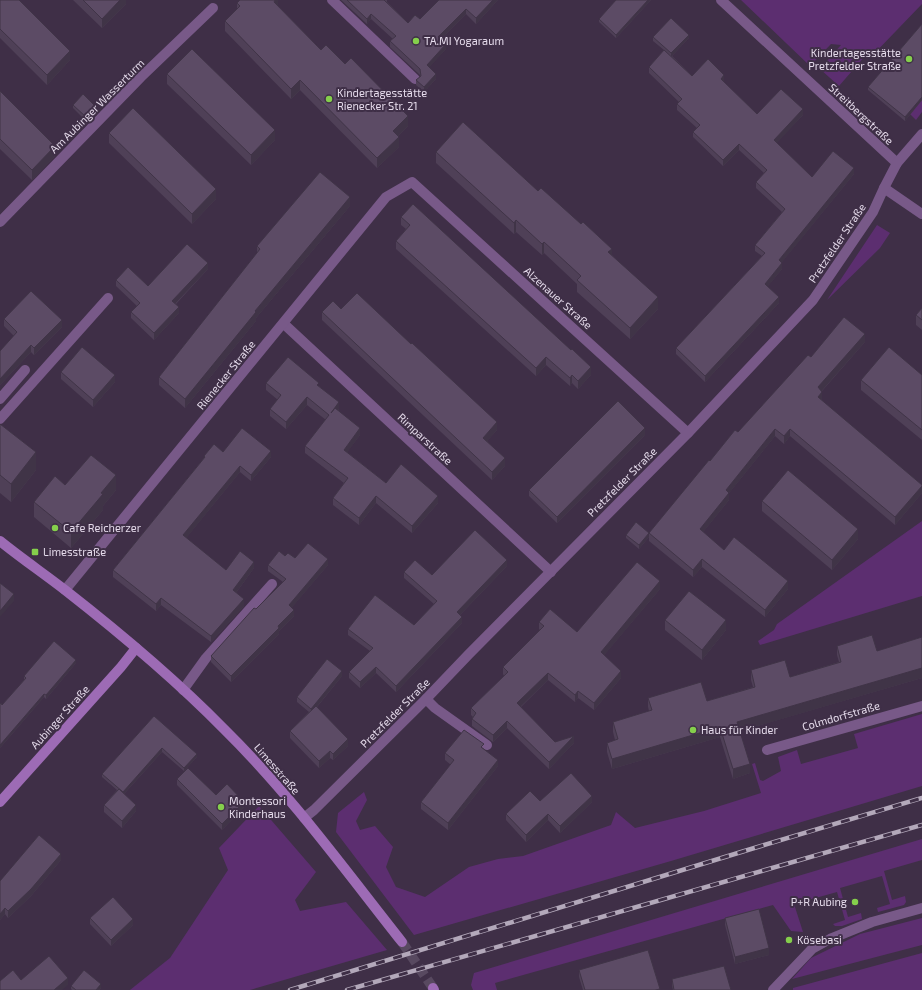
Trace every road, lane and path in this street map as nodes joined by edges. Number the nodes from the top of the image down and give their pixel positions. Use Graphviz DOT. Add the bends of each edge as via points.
graph roads {
  1 [pos="332,0"];
  2 [pos="721,0"];
  3 [pos="214,8"];
  4 [pos="415,79"];
  5 [pos="922,134"];
  6 [pos="897,163"];
  7 [pos="412,182"];
  8 [pos="884,188"];
  9 [pos="922,214"];
  10 [pos="0,222"];
  11 [pos="108,298"];
  12 [pos="284,324"];
  13 [pos="25,370"];
  14 [pos="0,399"];
  15 [pos="0,419"];
  16 [pos="688,433"];
  17 [pos="0,541"];
  18 [pos="551,572"];
  19 [pos="272,584"];
  20 [pos="65,590"];
  21 [pos="136,648"];
  22 [pos="183,690"];
  23 [pos="426,699"];
  24 [pos="922,706"];
  25 [pos="487,745"];
  26 [pos="767,750"];
  27 [pos="0,802"];
  28 [pos="304,818"];
  29 [pos="922,908"];
  30 [pos="402,942"];
  31 [pos="775,989"];
  1 -- 4 [label="street"];
  2 -- 6 [label="street, Streitbergstraße"];
  3 -- 10 [label="street, Am Aubinger Wasserturm" via="141,77"];
  5 -- 6 [label="street, Pretzfelder Straße"];
  6 -- 8 [label="street, Pretzfelder Straße"];
  7 -- 12 [label="street, Rienecker Straße" via="386,197"];
  7 -- 16 [label="street, Alzenauer Straße"];
  8 -- 9 [label="street"];
  8 -- 16 [label="street, Pretzfelder Straße" via="873,212 813,300"];
  11 -- 15 [label="street"];
  12 -- 18 [label="street, Rimparstraße"];
  12 -- 20 [label="street, Rienecker Straße"];
  13 -- 14 [label="street"];
  16 -- 18 [label="street, Pretzfelder Straße"];
  17 -- 20 [label="main road, Limesstraße"];
  18 -- 23 [label="street, Pretzfelder Straße"];
  19 -- 22 [label="street" via="206,658"];
  20 -- 21 [label="main road, Limesstraße"];
  21 -- 22 [label="main road, Limesstraße"];
  21 -- 27 [label="main road, Aubinger Straße"];
  22 -- 28 [label="main road, Limesstraße" via="225,729"];
  23 -- 25 [label="street"];
  23 -- 28 [label="street, Pretzfelder Straße"];
  24 -- 26 [label="street, Colmdorfstraße"];
  28 -- 30 [label="main road, Limesstraße"];
  29 -- 31 [label="street" via="872,922 830,939 812,949"];
}
